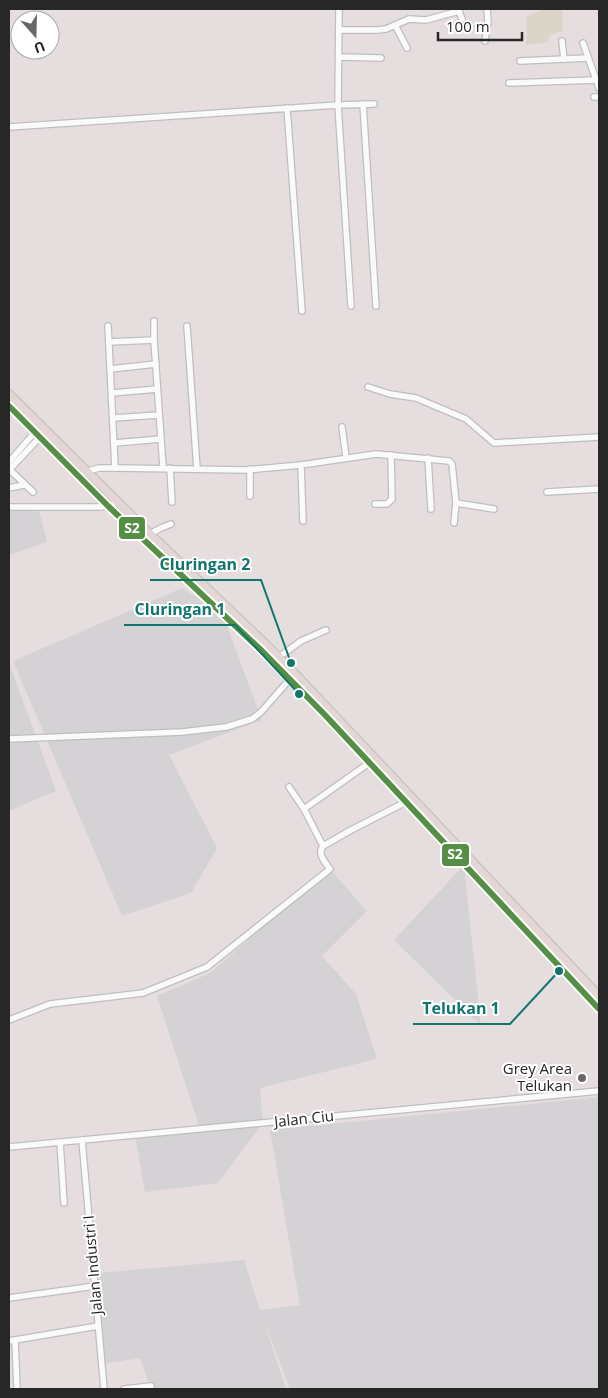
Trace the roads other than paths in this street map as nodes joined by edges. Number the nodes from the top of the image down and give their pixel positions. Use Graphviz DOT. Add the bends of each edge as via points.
graph roads {
  1 [pos="339,9"];
  2 [pos="487,9"];
  3 [pos="459,10"];
  4 [pos="462,19"];
  5 [pos="395,25"];
  6 [pos="339,30"];
  7 [pos="485,41"];
  8 [pos="562,41"];
  9 [pos="583,43"];
  10 [pos="407,48"];
  11 [pos="339,57"];
  12 [pos="380,58"];
  13 [pos="588,58"];
  14 [pos="564,59"];
  15 [pos="520,61"];
  16 [pos="597,80"];
  17 [pos="508,83"];
  18 [pos="599,88"];
  19 [pos="363,104"];
  20 [pos="374,104"];
  21 [pos="338,105"];
  22 [pos="287,108"];
  23 [pos="9,128"];
  24 [pos="351,306"];
  25 [pos="376,306"];
  26 [pos="302,311"];
  27 [pos="154,321"];
  28 [pos="108,326"];
  29 [pos="187,326"];
  30 [pos="154,340"];
  31 [pos="109,342"];
  32 [pos="156,364"];
  33 [pos="110,369"];
  34 [pos="368,387"];
  35 [pos="157,389"];
  36 [pos="112,393"];
  37 [pos="9,394"];
  38 [pos="9,406"];
  39 [pos="159,415"];
  40 [pos="113,418"];
  41 [pos="342,427"];
  42 [pos="38,435"];
  43 [pos="599,436"];
  44 [pos="161,438"];
  45 [pos="115,443"];
  46 [pos="391,454"];
  47 [pos="346,457"];
  48 [pos="428,458"];
  49 [pos="302,465"];
  50 [pos="9,467"];
  51 [pos="163,467"];
  52 [pos="115,468"];
  53 [pos="170,468"];
  54 [pos="197,468"];
  55 [pos="250,469"];
  56 [pos="87,470"];
  57 [pos="79,476"];
  58 [pos="24,485"];
  59 [pos="9,488"];
  60 [pos="599,489"];
  61 [pos="33,492"];
  62 [pos="547,492"];
  63 [pos="250,496"];
  64 [pos="117,502"];
  65 [pos="172,502"];
  66 [pos="456,503"];
  67 [pos="375,504"];
  68 [pos="108,506"];
  69 [pos="9,507"];
  70 [pos="431,509"];
  71 [pos="494,509"];
  72 [pos="303,521"];
  73 [pos="454,523"];
  74 [pos="171,524"];
  75 [pos="150,534"];
  76 [pos="326,630"];
  77 [pos="279,657"];
  78 [pos="290,679"];
  79 [pos="313,697"];
  80 [pos="327,713"];
  81 [pos="9,739"];
  82 [pos="369,763"];
  83 [pos="289,787"];
  84 [pos="406,802"];
  85 [pos="304,809"];
  86 [pos="323,846"];
  87 [pos="557,951"];
  88 [pos="551,957"];
  89 [pos="583,984"];
  90 [pos="599,996"];
  91 [pos="599,1008"];
  92 [pos="9,1020"];
  93 [pos="599,1091"];
  94 [pos="82,1140"];
  95 [pos="60,1142"];
  96 [pos="9,1147"];
  97 [pos="64,1204"];
  98 [pos="95,1286"];
  99 [pos="9,1298"];
  100 [pos="98,1326"];
  101 [pos="12,1340"];
  102 [pos="151,1386"];
  103 [pos="17,1389"];
  104 [pos="104,1389"];
  105 [pos="124,1389"];
  1 -- 6 [label="street"];
  2 -- 7 [label="street"];
  3 -- 4 [label="street"];
  3 -- 5 [label="street" via="426,20 411,18"];
  5 -- 6 [label="street" via="378,30"];
  5 -- 10 [label="street"];
  6 -- 11 [label="street"];
  8 -- 14 [label="street"];
  9 -- 13 [label="street"];
  11 -- 12 [label="street"];
  11 -- 21 [label="street"];
  13 -- 14 [label="street"];
  13 -- 16 [label="street"];
  14 -- 15 [label="street"];
  16 -- 17 [label="street"];
  16 -- 18 [label="street"];
  19 -- 20 [label="street"];
  19 -- 21 [label="street"];
  19 -- 25 [label="street"];
  21 -- 22 [label="street"];
  21 -- 24 [label="street"];
  22 -- 23 [label="street"];
  22 -- 26 [label="street"];
  27 -- 30 [label="street"];
  28 -- 31 [label="street"];
  29 -- 54 [label="street"];
  30 -- 31 [label="street"];
  30 -- 32 [label="street"];
  31 -- 33 [label="street"];
  32 -- 33 [label="street"];
  32 -- 35 [label="street"];
  33 -- 36 [label="street"];
  34 -- 43 [label="street" via="416,398 466,419 494,443"];
  35 -- 36 [label="street"];
  35 -- 39 [label="street"];
  36 -- 40 [label="street"];
  37 -- 56 [label="main road"];
  38 -- 42 [label="main road"];
  39 -- 40 [label="street"];
  39 -- 44 [label="street"];
  40 -- 45 [label="street"];
  41 -- 47 [label="street"];
  42 -- 50 [label="street"];
  42 -- 57 [label="main road"];
  44 -- 45 [label="street"];
  44 -- 51 [label="street"];
  45 -- 52 [label="street"];
  46 -- 47 [label="street"];
  46 -- 48 [label="street"];
  46 -- 67 [label="street" via="392,499 387,504"];
  47 -- 49 [label="street"];
  48 -- 66 [label="street" via="451,462"];
  48 -- 70 [label="street"];
  49 -- 55 [label="street"];
  49 -- 72 [label="street"];
  50 -- 58 [label="street"];
  51 -- 52 [label="street"];
  51 -- 53 [label="street"];
  52 -- 56 [label="street"];
  53 -- 54 [label="street"];
  53 -- 65 [label="street"];
  54 -- 55 [label="street"];
  55 -- 63 [label="street"];
  56 -- 57 [label="street"];
  56 -- 64 [label="main road"];
  57 -- 68 [label="main road"];
  58 -- 59 [label="street"];
  58 -- 61 [label="street"];
  60 -- 62 [label="street"];
  64 -- 68 [label="street"];
  64 -- 75 [label="main road"];
  66 -- 71 [label="street"];
  66 -- 73 [label="street"];
  68 -- 69 [label="street"];
  68 -- 78 [label="main road"];
  74 -- 75 [label="street"];
  75 -- 77 [label="main road"];
  76 -- 77 [label="street"];
  77 -- 79 [label="main road"];
  78 -- 79 [label="main road"];
  78 -- 81 [label="street" via="257,716 226,727 182,732"];
  79 -- 80 [label="main road"];
  80 -- 82 [label="main road"];
  80 -- 87 [label="main road"];
  82 -- 84 [label="main road"];
  82 -- 85 [label="street"];
  83 -- 85 [label="street"];
  84 -- 86 [label="street"];
  84 -- 88 [label="main road"];
  85 -- 86 [label="street"];
  86 -- 92 [label="street" via="320,855 330,869 207,967 143,993 50,1004"];
  87 -- 88 [label="main road"];
  87 -- 89 [label="main road"];
  88 -- 89 [label="main road"];
  89 -- 90 [label="main road"];
  89 -- 91 [label="main road"];
  93 -- 94 [label="street, Jalan Ciu"];
  94 -- 95 [label="street, Jalan Ciu"];
  94 -- 98 [label="street, Jalan Industri I"];
  95 -- 96 [label="street, Jalan Ciu"];
  95 -- 97 [label="street"];
  98 -- 99 [label="street"];
  98 -- 100 [label="street, Jalan Industri I"];
  100 -- 101 [label="street"];
  100 -- 104 [label="street, Jalan Industri I"];
  101 -- 103 [label="street"];
  102 -- 105 [label="street"];
}
